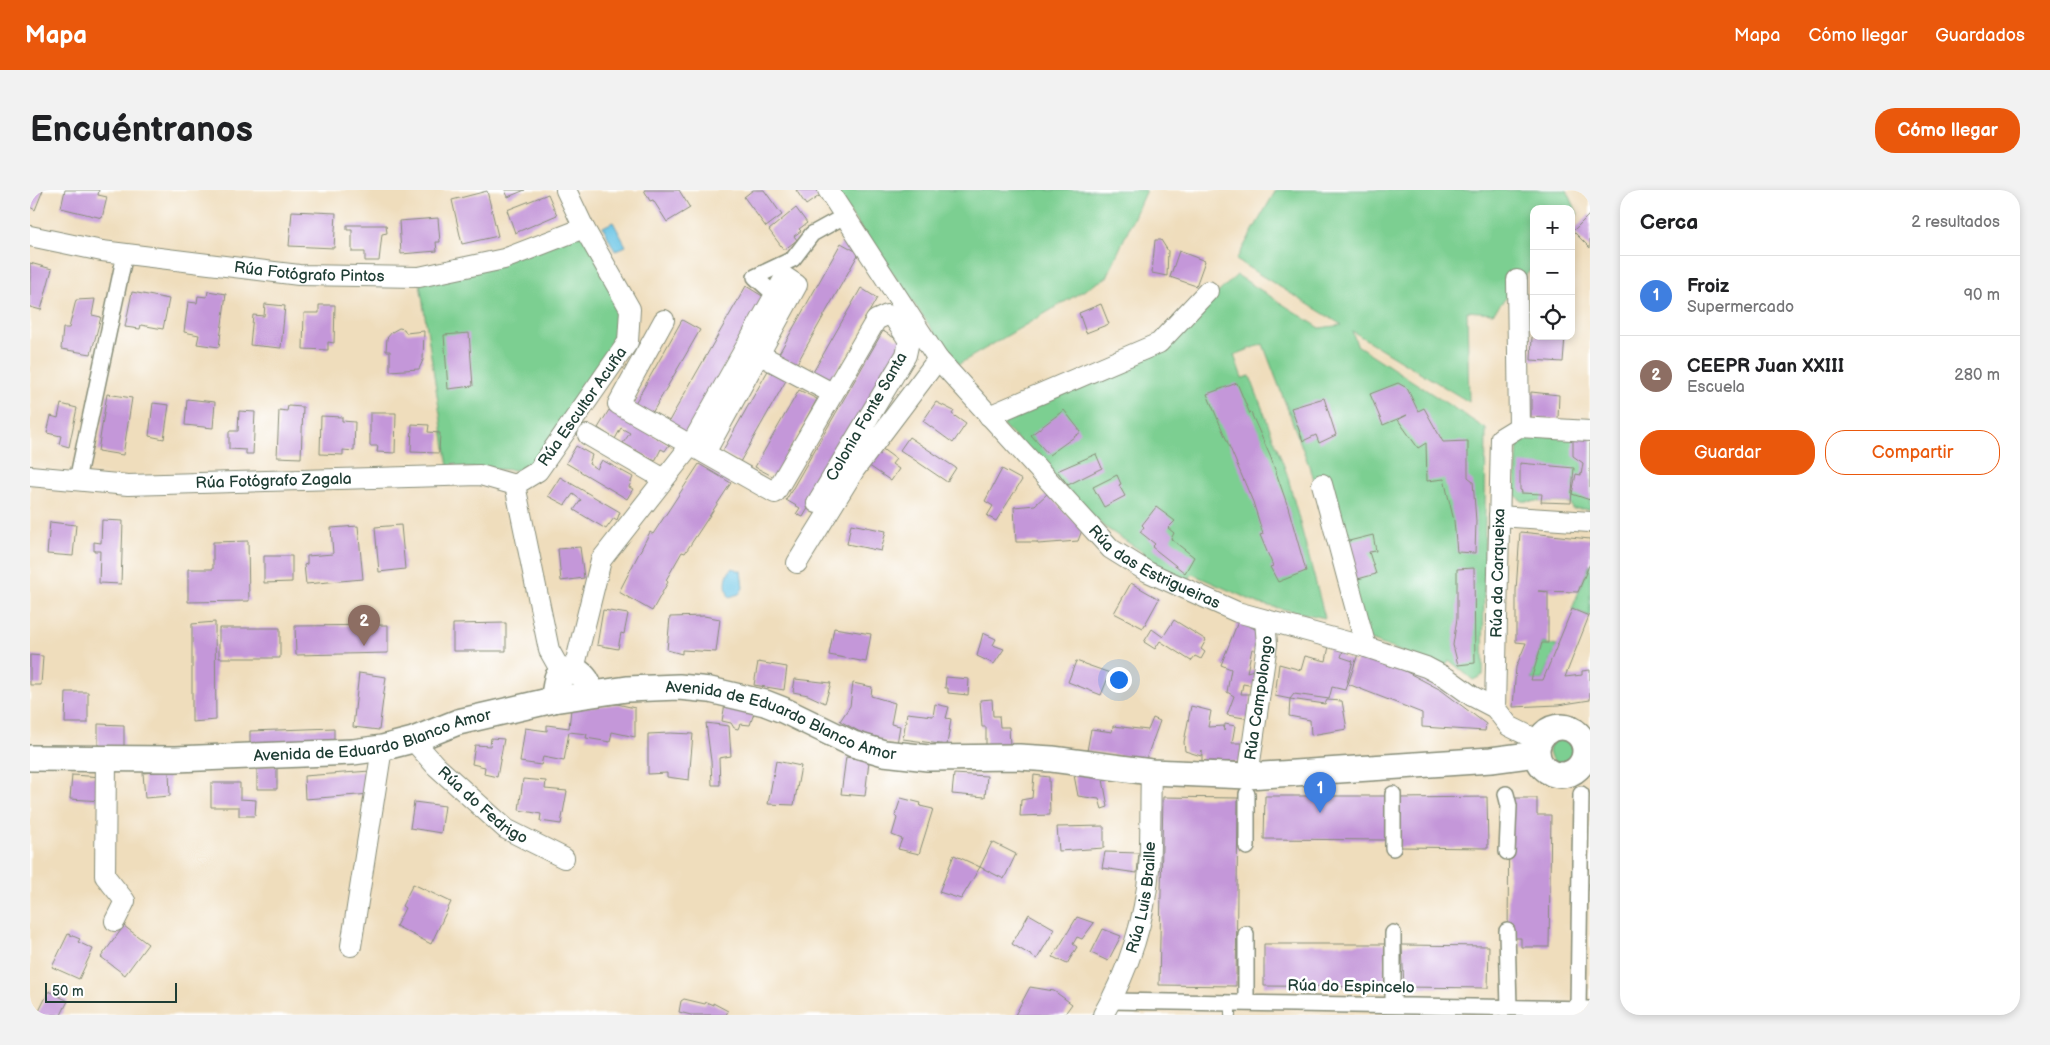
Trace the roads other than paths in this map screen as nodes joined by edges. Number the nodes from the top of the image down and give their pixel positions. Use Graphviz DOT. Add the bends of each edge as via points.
graph roads {
  1 [pos="566,190"];
  2 [pos="828,190"];
  3 [pos="846,218"];
  4 [pos="584,228"];
  5 [pos="30,236"];
  6 [pos="125,254"];
  7 [pos="1517,280"];
  8 [pos="1208,290"];
  9 [pos="774,294"];
  10 [pos="664,320"];
  11 [pos="752,351"];
  12 [pos="938,359"];
  13 [pos="832,393"];
  14 [pos="989,416"];
  15 [pos="1519,427"];
  16 [pos="1590,431"];
  17 [pos="588,435"];
  18 [pos="698,449"];
  19 [pos="30,476"];
  20 [pos="664,479"];
  21 [pos="77,480"];
  22 [pos="1322,484"];
  23 [pos="515,485"];
  24 [pos="817,503"];
  25 [pos="1499,516"];
  26 [pos="1590,522"];
  27 [pos="797,563"];
  28 [pos="1265,620"];
  29 [pos="1366,647"];
  30 [pos="574,669"];
  31 [pos="589,694"];
  32 [pos="553,700"];
  33 [pos="1495,708"];
  34 [pos="413,740"];
  35 [pos="382,748"];
  36 [pos="1538,748"];
  37 [pos="1586,750"];
  38 [pos="30,758"];
  39 [pos="106,760"];
  40 [pos="1151,772"];
  41 [pos="1247,785"];
  42 [pos="1393,794"];
  43 [pos="1506,794"];
  44 [pos="1582,794"];
  45 [pos="1247,847"];
  46 [pos="1393,848"];
  47 [pos="1507,852"];
  48 [pos="564,858"];
  49 [pos="115,921"];
  50 [pos="1508,931"];
  51 [pos="1393,933"];
  52 [pos="1246,934"];
  53 [pos="351,946"];
  54 [pos="1246,1004"];
  55 [pos="1393,1005"];
  56 [pos="1107,1008"];
  57 [pos="1508,1008"];
  58 [pos="1230,1009"];
  59 [pos="1584,1009"];
  1 -- 4 [label="street, Rúa Escultor Acuña"];
  2 -- 3 [label="street, Rúa das Estrigueiras"];
  3 -- 9 [label="street" via="838,218 812,234 793,259 754,277"];
  3 -- 12 [label="street, Rúa das Estrigueiras"];
  4 -- 6 [label="street, Rúa Fotógrafo Pintos" via="504,258 419,277 299,275"];
  4 -- 23 [label="street, Rúa Escultor Acuña" via="630,309 628,342 538,471"];
  5 -- 6 [label="street, Rúa Fotógrafo Pintos"];
  6 -- 21 [label="street"];
  7 -- 15 [label="street"];
  8 -- 14 [label="street" via="1159,343"];
  9 -- 11 [label="street" via="785,277 797,285"];
  10 -- 18 [label="street, Colonia Fonte Santa" via="618,404"];
  11 -- 13 [label="street"];
  11 -- 18 [label="street"];
  12 -- 14 [label="street, Rúa das Estrigueiras"];
  12 -- 27 [label="street" via="855,469"];
  13 -- 18 [label="street, Colonia Fonte Santa" via="775,493"];
  13 -- 24 [label="street, Colonia Fonte Santa" via="876,320 887,315 894,318 909,341 906,355"];
  14 -- 28 [label="street, Rúa das Estrigueiras" via="1111,549 1184,590"];
  15 -- 16 [label="street"];
  15 -- 25 [label="street, Rúa da Carqueixa" via="1501,438"];
  17 -- 20 [label="street"];
  18 -- 20 [label="street"];
  19 -- 21 [label="street, Rúa Fotógrafo Zagala"];
  20 -- 30 [label="street" via="601,560"];
  21 -- 23 [label="street, Rúa Fotógrafo Zagala" via="128,485 480,475"];
  22 -- 29 [label="street"];
  23 -- 30 [label="street" via="549,650 558,666"];
  25 -- 26 [label="street"];
  25 -- 33 [label="street, Rúa da Carqueixa"];
  28 -- 29 [label="street, Rúa das Estrigueiras"];
  28 -- 41 [label="street, Rúa Campolongo" via="1267,644"];
  29 -- 33 [label="street, Rúa das Estrigueiras" via="1426,667"];
  30 -- 31 [label="street" via="589,685"];
  30 -- 32 [label="street" via="557,678"];
  31 -- 32 [label="street, Avenida de Eduardo Blanco Amor"];
  31 -- 40 [label="street, Avenida de Eduardo Blanco Amor" via="627,689 710,690 765,703 853,744 884,753 928,758 1052,759"];
  32 -- 34 [label="street, Avenida de Eduardo Blanco Amor" via="458,722"];
  33 -- 36 [label="street, Rúa das Estrigueiras" via="1509,726"];
  34 -- 35 [label="street, Avenida de Eduardo Blanco Amor"];
  34 -- 48 [label="street, Rúa do Fedrigo" via="436,766 506,829"];
  35 -- 39 [label="street, Avenida de Eduardo Blanco Amor" via="353,752"];
  35 -- 53 [label="street"];
  36 -- 37 [label="street" via="1548,730 1563,726 1577,732"];
  36 -- 37 [label="street" via="1543,767 1557,775 1572,773"];
  36 -- 41 [label="street, Avenida de Eduardo Blanco Amor" via="1491,760"];
  38 -- 39 [label="street, Avenida de Eduardo Blanco Amor"];
  39 -- 49 [label="street" via="105,876 125,901"];
  40 -- 41 [label="street, Avenida de Eduardo Blanco Amor"];
  40 -- 56 [label="street, Rúa Luis Braille" via="1149,869 1143,914 1130,956"];
  41 -- 45 [label="street"];
  42 -- 46 [label="street"];
  43 -- 47 [label="street" via="1509,806"];
  44 -- 59 [label="street"];
  50 -- 57 [label="street"];
  51 -- 55 [label="street"];
  52 -- 54 [label="street"];
  54 -- 55 [label="street, Rúa do Espincelo"];
  54 -- 58 [label="street, Rúa do Espincelo"];
  55 -- 57 [label="street, Rúa do Espincelo"];
  56 -- 58 [label="street, Rúa do Espincelo"];
  57 -- 59 [label="street, Rúa do Espincelo"];
}
